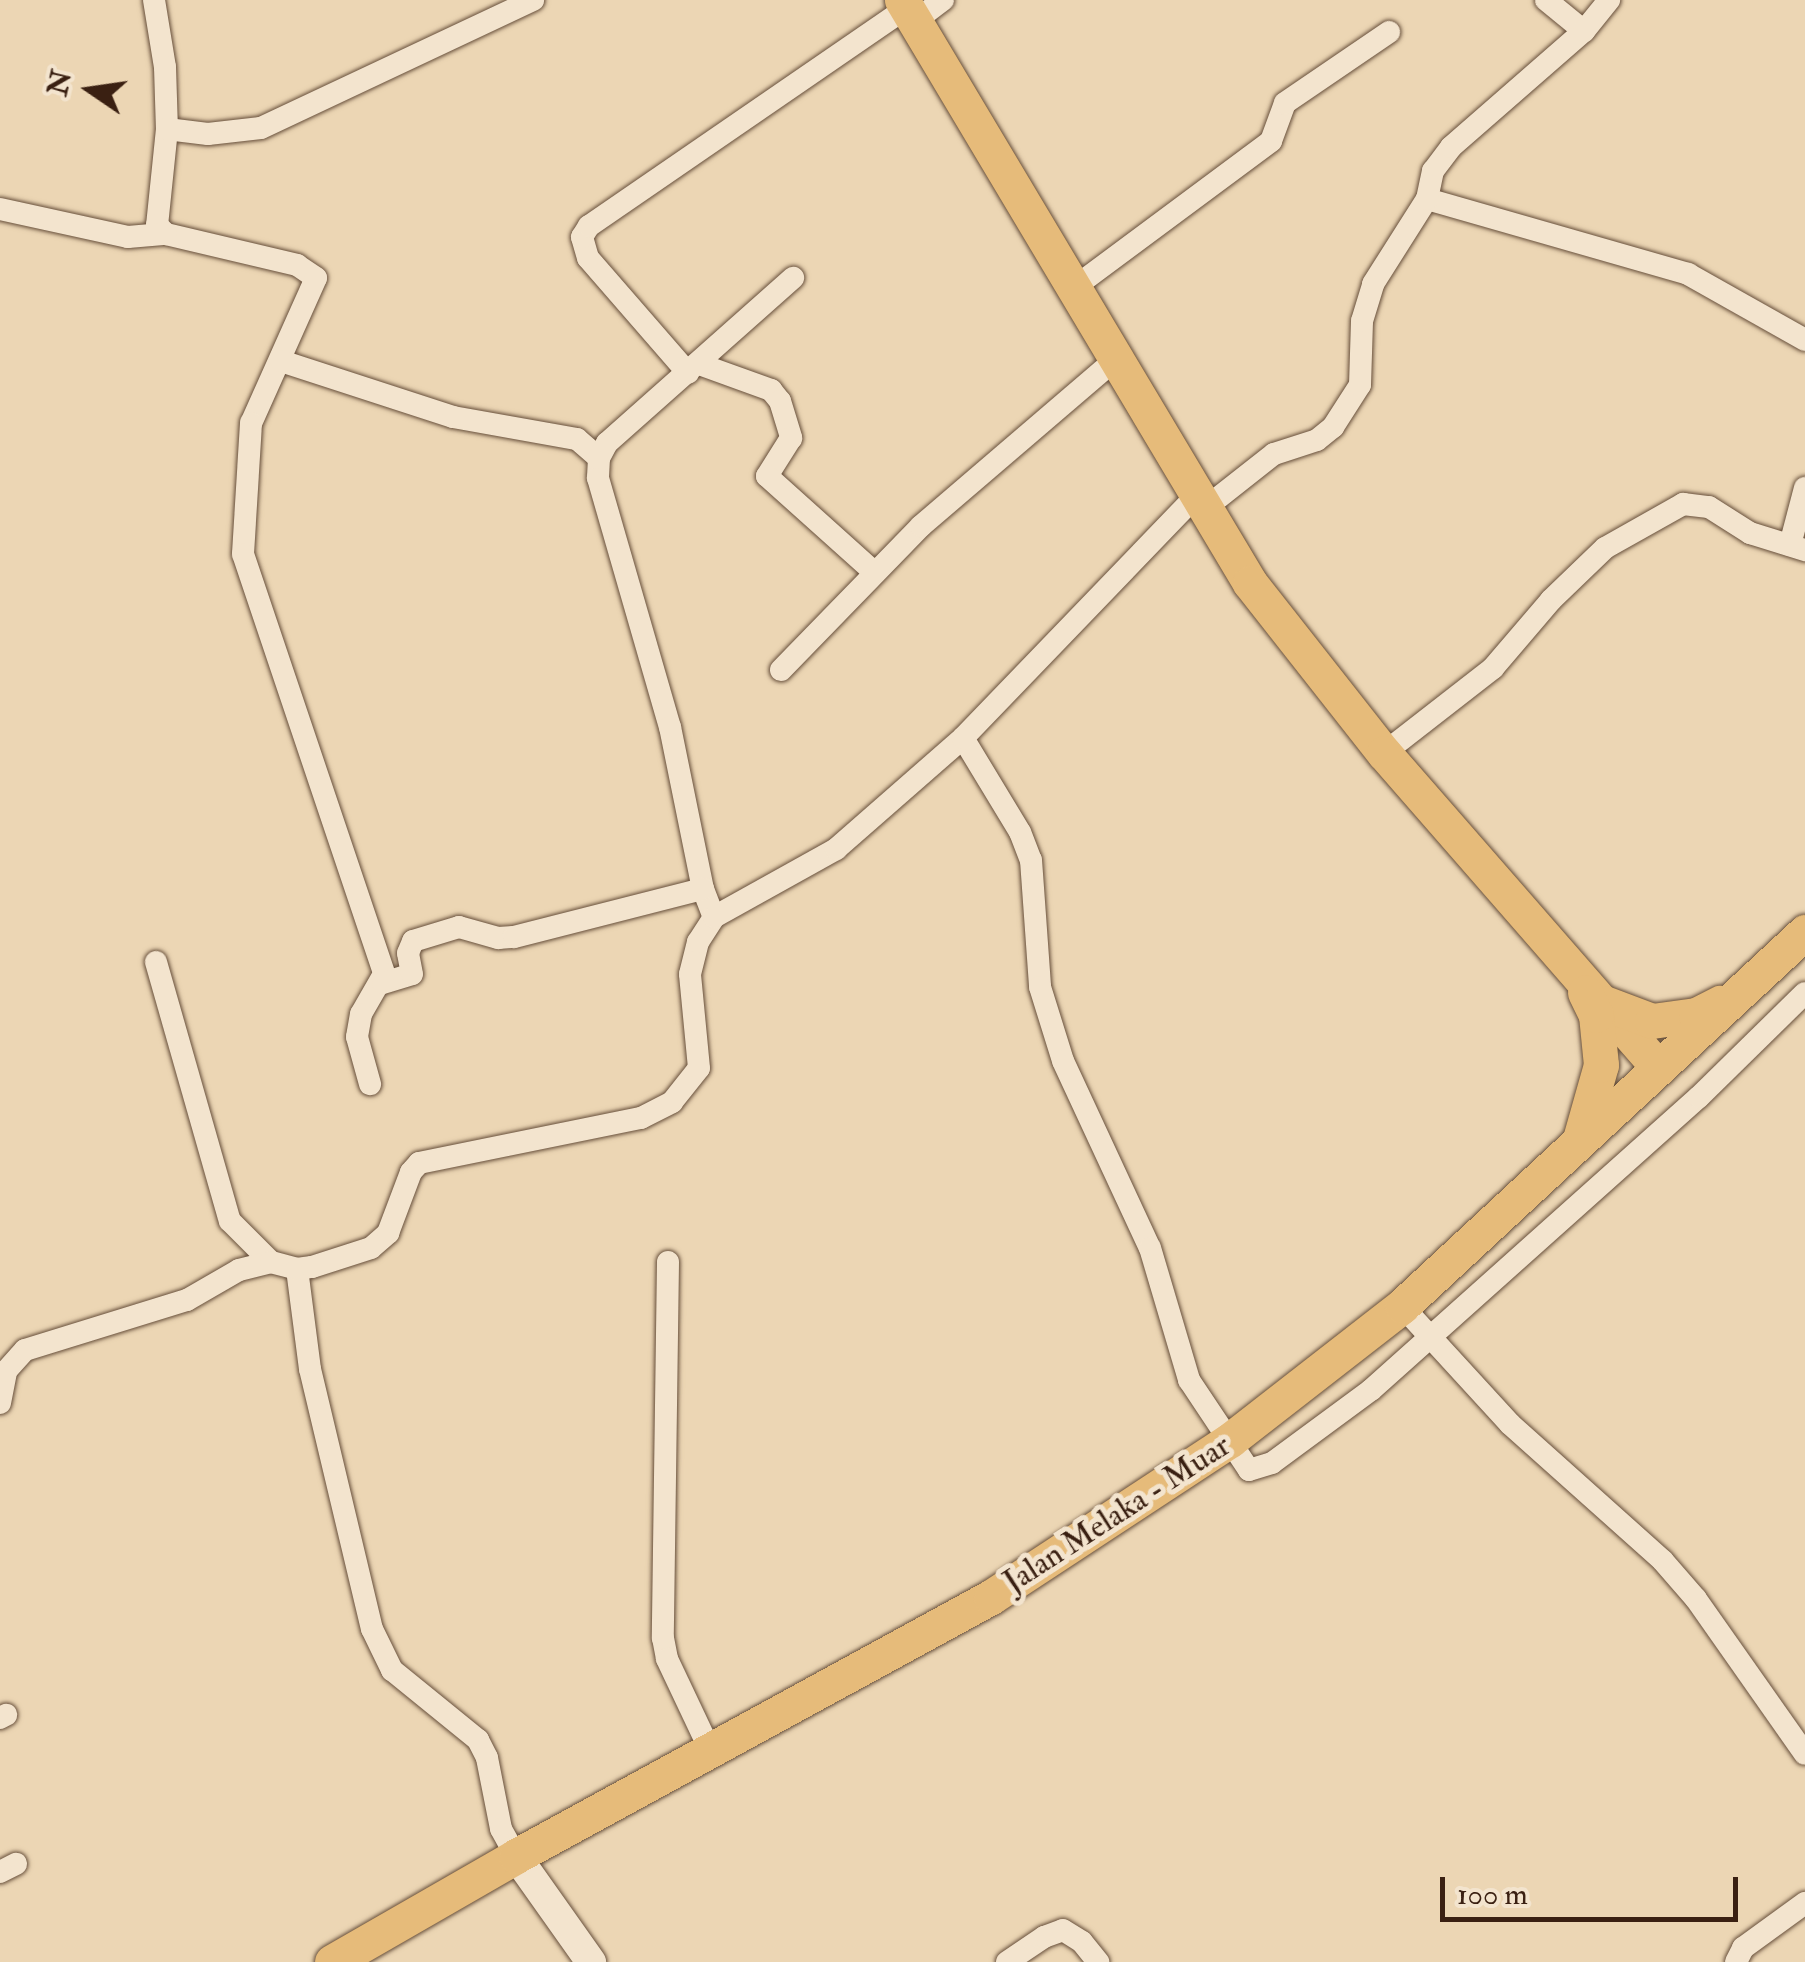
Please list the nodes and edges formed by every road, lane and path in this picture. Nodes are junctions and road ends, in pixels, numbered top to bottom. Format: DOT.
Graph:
graph roads {
  1 [pos="154,0"];
  2 [pos="532,0"];
  3 [pos="1546,0"];
  4 [pos="1608,0"];
  5 [pos="916,7"];
  6 [pos="1389,32"];
  7 [pos="1584,32"];
  8 [pos="168,129"];
  9 [pos="1428,199"];
  10 [pos="0,209"];
  11 [pos="166,234"];
  12 [pos="793,278"];
  13 [pos="1076,286"];
  14 [pos="1805,340"];
  15 [pos="1116,358"];
  16 [pos="281,361"];
  17 [pos="693,368"];
  18 [pos="598,458"];
  19 [pos="1805,488"];
  20 [pos="1200,502"];
  21 [pos="1798,548"];
  22 [pos="875,573"];
  23 [pos="781,670"];
  24 [pos="963,738"];
  25 [pos="1384,753"];
  26 [pos="703,890"];
  27 [pos="714,917"];
  28 [pos="1805,932"];
  29 [pos="156,962"];
  30 [pos="383,983"];
  31 [pos="1744,987"];
  32 [pos="1588,988"];
  33 [pos="1805,993"];
  34 [pos="1659,1068"];
  35 [pos="370,1084"];
  36 [pos="1578,1145"];
  37 [pos="271,1262"];
  38 [pos="668,1262"];
  39 [pos="297,1269"];
  40 [pos="1402,1306"];
  41 [pos="1430,1338"];
  42 [pos="0,1403"];
  43 [pos="1230,1440"];
  44 [pos="710,1750"];
  45 [pos="1805,1754"];
  46 [pos="516,1856"];
  47 [pos="1805,1903"];
  48 [pos="369,1953"];
  49 [pos="332,1962"];
  50 [pos="591,1962"];
  51 [pos="1007,1962"];
  52 [pos="1098,1962"];
  53 [pos="1736,1962"];
  1 -- 8 [label="street"];
  2 -- 8 [label="street"];
  3 -- 7 [label="street"];
  4 -- 7 [label="street"];
  5 -- 13 [label="main road"];
  5 -- 17 [label="street"];
  6 -- 13 [label="street"];
  7 -- 9 [label="street"];
  8 -- 11 [label="street"];
  9 -- 14 [label="street"];
  9 -- 20 [label="street"];
  10 -- 11 [label="street"];
  11 -- 16 [label="street"];
  12 -- 17 [label="street"];
  13 -- 15 [label="main road"];
  15 -- 20 [label="main road"];
  15 -- 22 [label="street"];
  16 -- 18 [label="street"];
  16 -- 30 [label="street"];
  17 -- 18 [label="street"];
  17 -- 22 [label="street"];
  18 -- 26 [label="street"];
  19 -- 21 [label="street"];
  20 -- 24 [label="street"];
  20 -- 25 [label="main road"];
  21 -- 25 [label="street"];
  22 -- 23 [label="street"];
  24 -- 27 [label="street"];
  24 -- 43 [label="street"];
  25 -- 32 [label="main road"];
  26 -- 27 [label="street"];
  26 -- 30 [label="street"];
  27 -- 39 [label="street"];
  28 -- 31 [label="main road, Jalan Melaka - Muar"];
  29 -- 37 [label="street"];
  30 -- 35 [label="street"];
  31 -- 32 [label="main road"];
  31 -- 34 [label="main road, Jalan Melaka - Muar"];
  32 -- 34 [label="main road"];
  32 -- 36 [label="main road"];
  33 -- 41 [label="street"];
  34 -- 36 [label="main road, Jalan Melaka - Muar"];
  36 -- 40 [label="main road, Jalan Melaka - Muar"];
  37 -- 39 [label="street"];
  37 -- 42 [label="street"];
  38 -- 44 [label="street"];
  39 -- 46 [label="street"];
  40 -- 41 [label="street"];
  40 -- 43 [label="main road, Jalan Melaka - Muar"];
  41 -- 43 [label="street"];
  41 -- 45 [label="street"];
  43 -- 44 [label="main road, Jalan Melaka - Muar"];
  44 -- 46 [label="main road, Jalan Melaka - Muar"];
  46 -- 48 [label="main road, Jalan Melaka - Muar"];
  46 -- 50 [label="street"];
  47 -- 53 [label="street"];
  48 -- 49 [label="main road, Jalan Melaka - Muar"];
  51 -- 52 [label="street"];
}
